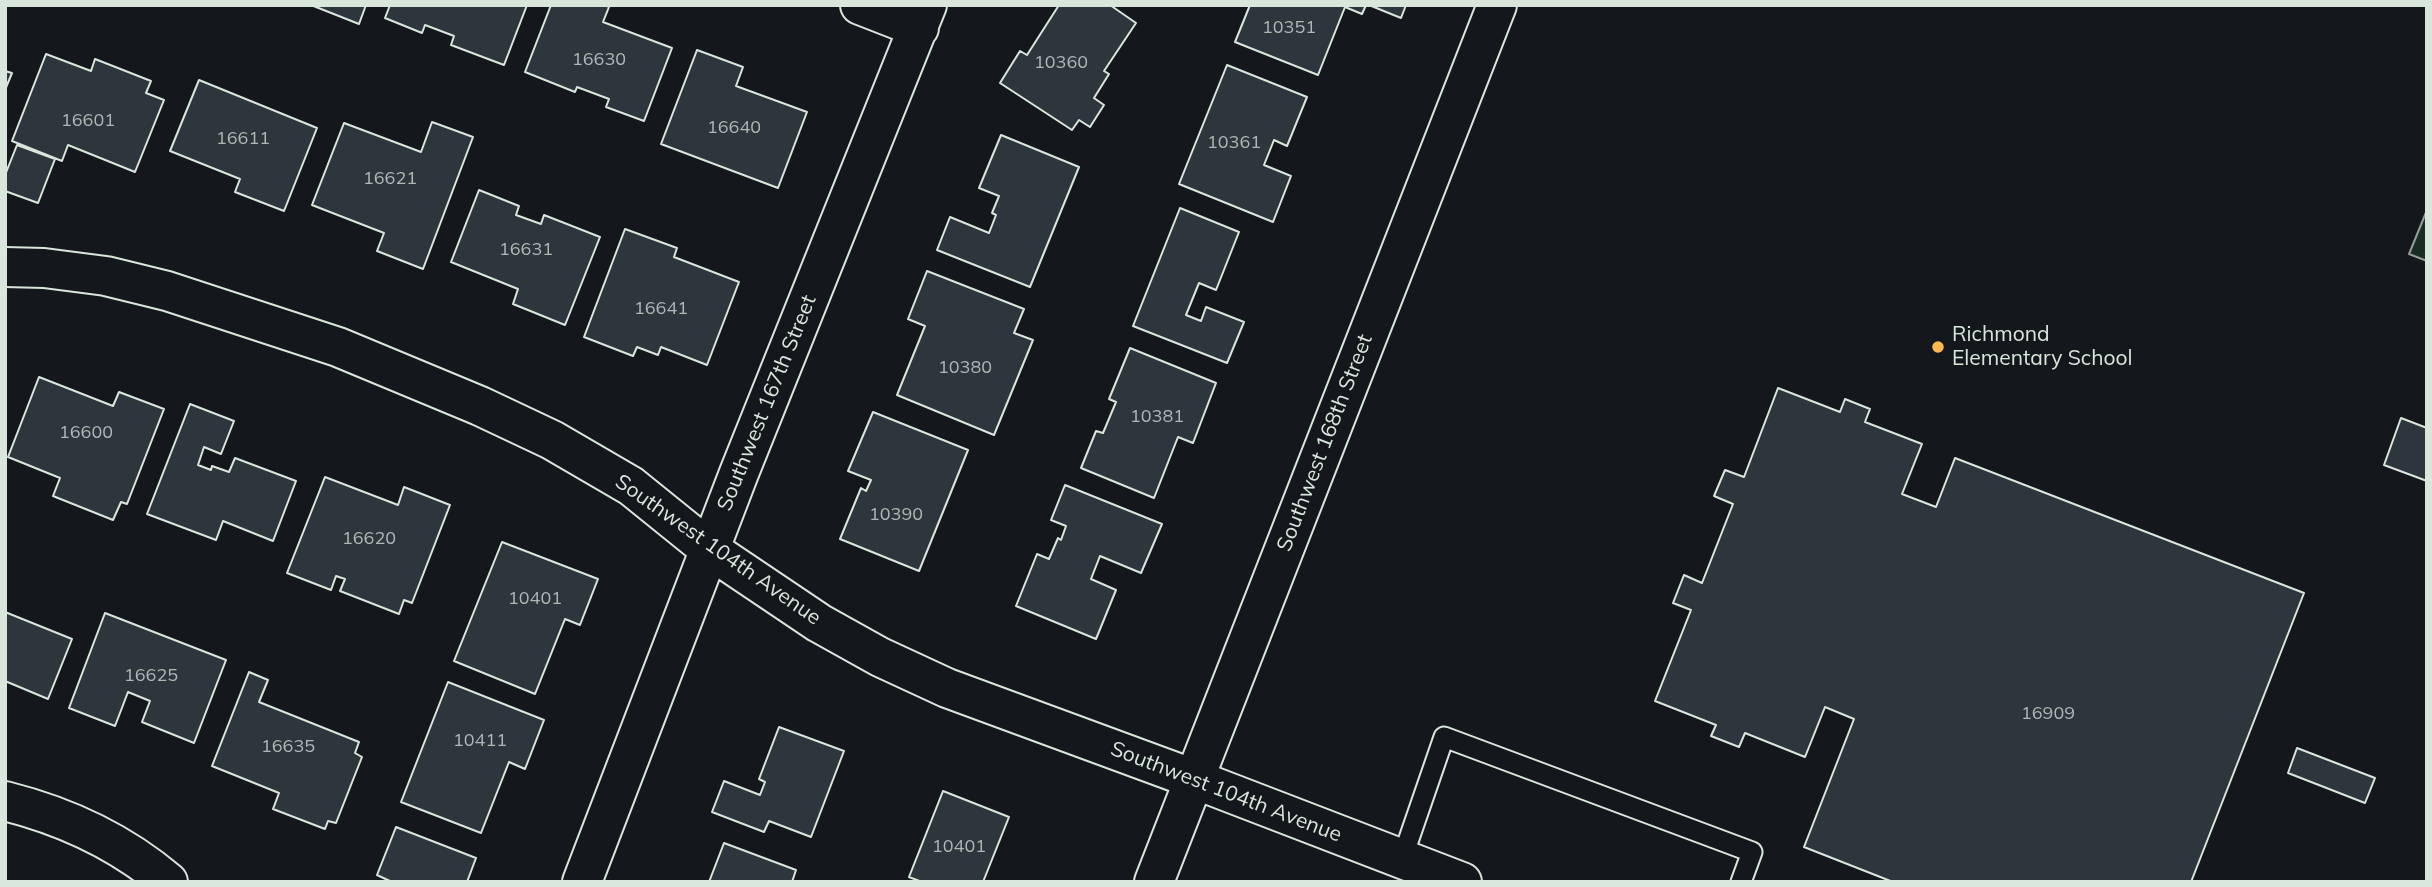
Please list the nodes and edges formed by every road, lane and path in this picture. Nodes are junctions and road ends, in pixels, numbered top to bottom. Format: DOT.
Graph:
graph roads {
  1 [pos="860,5"];
  2 [pos="1497,5"];
  3 [pos="923,17"];
  4 [pos="5,267"];
  5 [pos="709,548"];
  6 [pos="1194,779"];
  7 [pos="5,802"];
  8 [pos="1402,859"];
  9 [pos="168,882"];
  10 [pos="582,882"];
  11 [pos="1154,882"];
  12 [pos="1462,882"];
  13 [pos="1741,882"];
  1 -- 3 [label="street"];
  2 -- 6 [label="street, Southwest 168th Street"];
  3 -- 5 [label="street, Southwest 167th Street"];
  4 -- 5 [label="street, Southwest 104th Avenue"];
  5 -- 6 [label="street, Southwest 104th Avenue"];
  5 -- 10 [label="street, Southwest 167th Street"];
  6 -- 8 [label="street, Southwest 104th Avenue"];
  6 -- 11 [label="street, Southwest 168th Street"];
  7 -- 9 [label="street"];
  8 -- 12 [label="street, Southwest 104th Avenue"];
  8 -- 13 [label="lane"];
}
